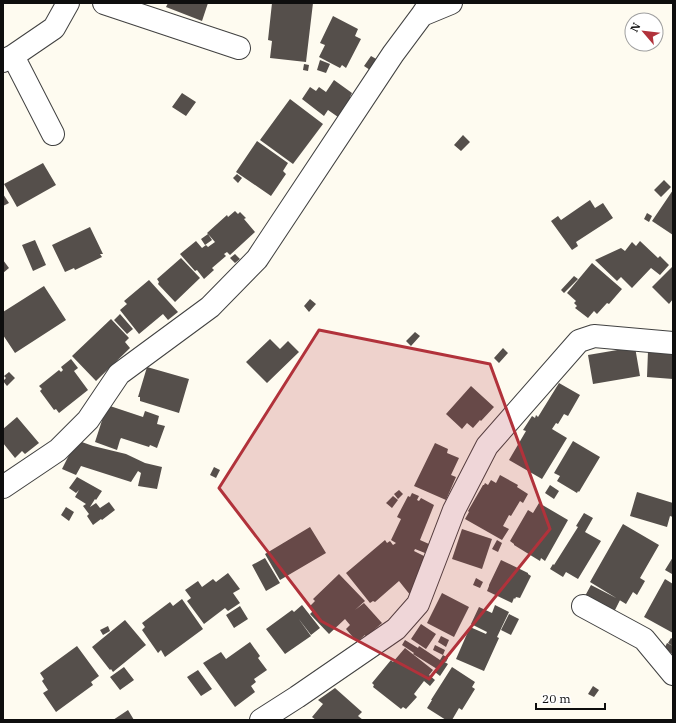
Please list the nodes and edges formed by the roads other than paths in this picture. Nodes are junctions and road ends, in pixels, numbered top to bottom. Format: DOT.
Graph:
graph roads {
  1 [pos="68,3"];
  2 [pos="104,3"];
  3 [pos="451,3"];
  4 [pos="426,9"];
  5 [pos="239,48"];
  6 [pos="8,58"];
  7 [pos="53,134"];
  8 [pos="673,343"];
  9 [pos="3,487"];
  10 [pos="583,606"];
  11 [pos="673,674"];
  12 [pos="260,720"];
  1 -- 6 [label="street"];
  2 -- 5 [label="street"];
  3 -- 4 [label="street"];
  4 -- 9 [label="street"];
  6 -- 7 [label="street"];
  8 -- 12 [label="street"];
  10 -- 11 [label="street"];
}
